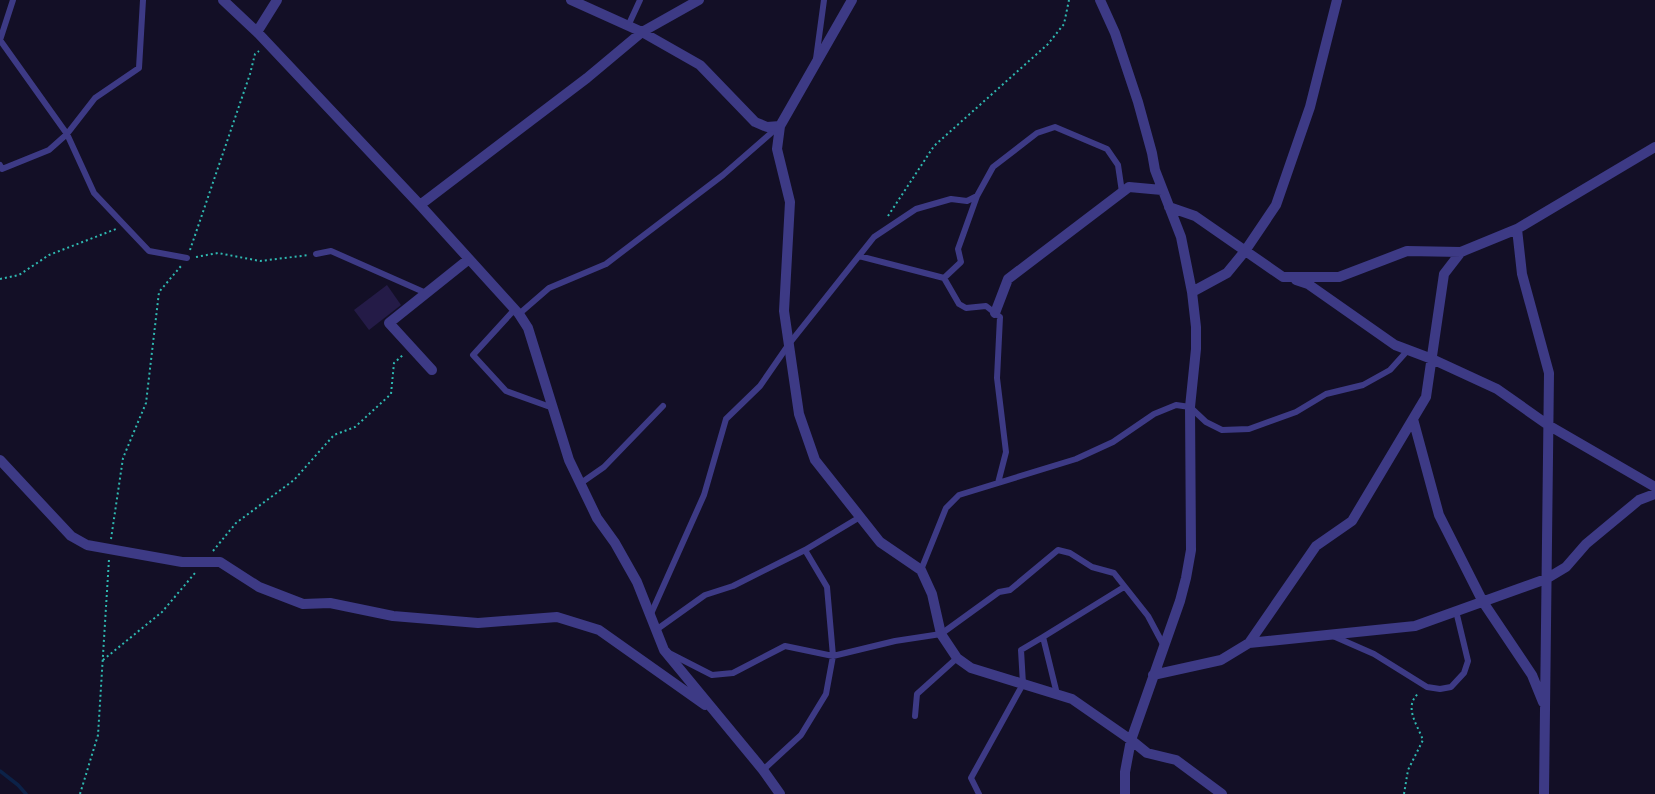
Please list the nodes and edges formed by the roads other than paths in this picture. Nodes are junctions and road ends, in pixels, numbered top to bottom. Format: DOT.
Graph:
graph roads {
  1 [pos="13,0"];
  2 [pos="143,0"];
  3 [pos="223,0"];
  4 [pos="571,0"];
  5 [pos="640,0"];
  6 [pos="699,0"];
  7 [pos="824,0"];
  8 [pos="852,0"];
  9 [pos="1100,0"];
  10 [pos="1337,0"];
  11 [pos="277,1"];
  12 [pos="628,26"];
  13 [pos="257,32"];
  14 [pos="642,32"];
  15 [pos="0,40"];
  16 [pos="815,65"];
  17 [pos="780,126"];
  18 [pos="67,134"];
  19 [pos="1655,147"];
  20 [pos="0,165"];
  21 [pos="1162,190"];
  22 [pos="1122,192"];
  23 [pos="977,196"];
  24 [pos="420,205"];
  25 [pos="1169,208"];
  26 [pos="1517,229"];
  27 [pos="1245,251"];
  28 [pos="1461,252"];
  29 [pos="316,254"];
  30 [pos="859,256"];
  31 [pos="187,258"];
  32 [pos="470,259"];
  33 [pos="1283,277"];
  34 [pos="944,278"];
  35 [pos="1192,292"];
  36 [pos="426,293"];
  37 [pos="517,312"];
  38 [pos="995,313"];
  39 [pos="789,344"];
  40 [pos="1408,350"];
  41 [pos="1432,359"];
  42 [pos="432,370"];
  43 [pos="663,406"];
  44 [pos="1190,407"];
  45 [pos="553,408"];
  46 [pos="1413,419"];
  47 [pos="1548,425"];
  48 [pos="0,460"];
  49 [pos="581,482"];
  50 [pos="998,483"];
  51 [pos="1655,487"];
  52 [pos="1655,494"];
  53 [pos="860,517"];
  54 [pos="805,550"];
  55 [pos="921,570"];
  56 [pos="1546,579"];
  57 [pos="1124,587"];
  58 [pos="1483,602"];
  59 [pos="1456,611"];
  60 [pos="650,616"];
  61 [pos="656,630"];
  62 [pos="941,634"];
  63 [pos="1330,635"];
  64 [pos="1043,637"];
  65 [pos="1249,643"];
  66 [pos="1164,646"];
  67 [pos="664,650"];
  68 [pos="833,656"];
  69 [pos="956,658"];
  70 [pos="1153,676"];
  71 [pos="1023,684"];
  72 [pos="1057,694"];
  73 [pos="1545,707"];
  74 [pos="716,713"];
  75 [pos="915,716"];
  76 [pos="1131,740"];
  77 [pos="763,770"];
  78 [pos="780,794"];
  79 [pos="979,794"];
  80 [pos="1125,794"];
  81 [pos="1222,794"];
  82 [pos="1544,794"];
  1 -- 15 [label="lane"];
  2 -- 18 [label="lane"];
  3 -- 13 [label="street"];
  4 -- 12 [label="street"];
  5 -- 12 [label="lane"];
  6 -- 14 [label="street"];
  7 -- 16 [label="lane"];
  8 -- 16 [label="street"];
  9 -- 21 [label="street"];
  10 -- 27 [label="street"];
  11 -- 13 [label="street"];
  12 -- 14 [label="street"];
  13 -- 24 [label="street"];
  14 -- 17 [label="street"];
  14 -- 24 [label="street"];
  15 -- 18 [label="lane"];
  16 -- 17 [label="street"];
  17 -- 37 [label="lane"];
  17 -- 39 [label="street"];
  18 -- 20 [label="lane"];
  18 -- 31 [label="lane"];
  19 -- 26 [label="street"];
  21 -- 22 [label="street"];
  21 -- 25 [label="street"];
  22 -- 23 [label="lane"];
  22 -- 38 [label="street"];
  23 -- 30 [label="lane"];
  23 -- 34 [label="lane"];
  24 -- 32 [label="street"];
  25 -- 27 [label="street"];
  25 -- 35 [label="street"];
  26 -- 28 [label="street"];
  26 -- 47 [label="street"];
  27 -- 33 [label="street"];
  27 -- 35 [label="street"];
  28 -- 33 [label="street"];
  28 -- 41 [label="street"];
  29 -- 36 [label="lane"];
  30 -- 34 [label="lane"];
  30 -- 39 [label="lane"];
  32 -- 36 [label="street"];
  32 -- 37 [label="street"];
  33 -- 40 [label="street"];
  34 -- 38 [label="lane"];
  35 -- 44 [label="street"];
  36 -- 42 [label="street"];
  37 -- 45 [label="street"];
  37 -- 45 [label="lane"];
  38 -- 50 [label="lane"];
  39 -- 53 [label="street"];
  39 -- 60 [label="lane"];
  40 -- 41 [label="street"];
  40 -- 44 [label="lane"];
  41 -- 46 [label="street"];
  41 -- 47 [label="street"];
  43 -- 49 [label="lane"];
  44 -- 50 [label="lane"];
  44 -- 66 [label="street"];
  45 -- 49 [label="street"];
  46 -- 58 [label="street"];
  46 -- 65 [label="street"];
  47 -- 51 [label="street"];
  47 -- 56 [label="street"];
  48 -- 74 [label="street"];
  49 -- 60 [label="street"];
  50 -- 55 [label="lane"];
  52 -- 56 [label="street"];
  53 -- 54 [label="lane"];
  53 -- 55 [label="street"];
  54 -- 61 [label="lane"];
  54 -- 68 [label="lane"];
  55 -- 62 [label="street"];
  56 -- 58 [label="street"];
  56 -- 73 [label="street"];
  57 -- 62 [label="lane"];
  57 -- 64 [label="lane"];
  57 -- 66 [label="lane"];
  58 -- 59 [label="street"];
  58 -- 73 [label="street"];
  59 -- 63 [label="street"];
  59 -- 63 [label="lane"];
  60 -- 61 [label="street"];
  61 -- 67 [label="street"];
  62 -- 68 [label="lane"];
  62 -- 69 [label="street"];
  63 -- 65 [label="street"];
  64 -- 71 [label="lane"];
  64 -- 72 [label="lane"];
  65 -- 70 [label="street"];
  66 -- 70 [label="street"];
  67 -- 68 [label="lane"];
  67 -- 74 [label="street"];
  68 -- 77 [label="lane"];
  69 -- 71 [label="street"];
  69 -- 75 [label="lane"];
  70 -- 76 [label="street"];
  71 -- 72 [label="street"];
  71 -- 79 [label="lane"];
  72 -- 76 [label="street"];
  73 -- 82 [label="street"];
  74 -- 77 [label="street"];
  76 -- 80 [label="street"];
  76 -- 81 [label="street"];
  77 -- 78 [label="street"];
}
